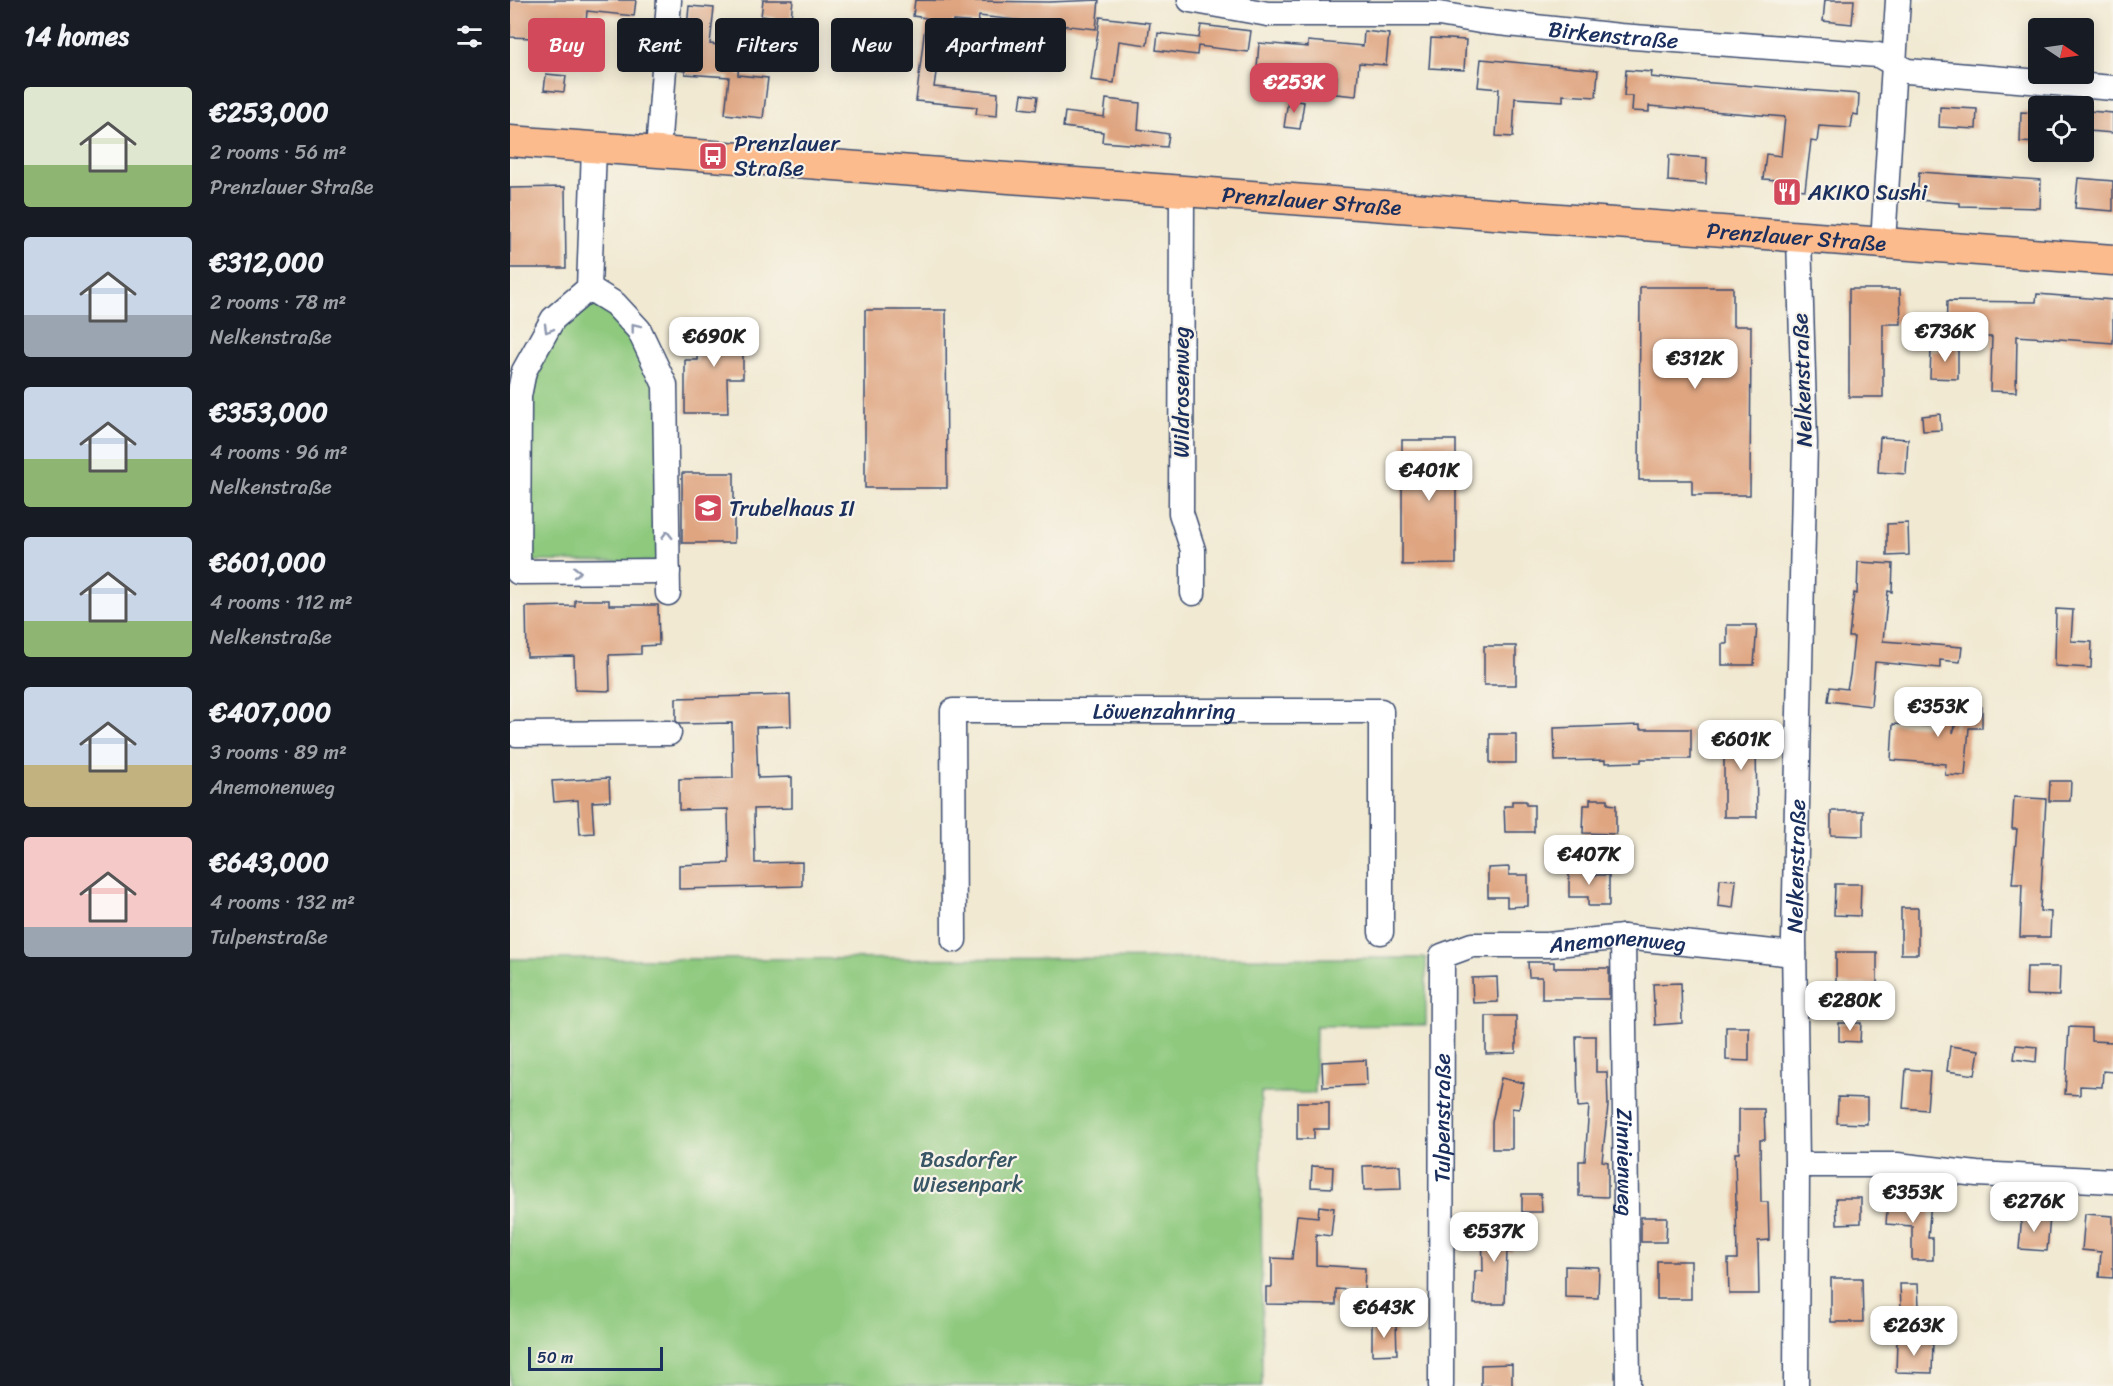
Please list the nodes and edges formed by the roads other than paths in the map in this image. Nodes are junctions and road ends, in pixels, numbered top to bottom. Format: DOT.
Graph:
graph roads {
  1 [pos="669,0"];
  2 [pos="1190,0"];
  3 [pos="1898,0"];
  4 [pos="1270,7"];
  5 [pos="1893,63"];
  6 [pos="2113,88"];
  7 [pos="510,141"];
  8 [pos="594,148"];
  9 [pos="658,152"];
  10 [pos="1182,190"];
  11 [pos="1799,237"];
  12 [pos="1883,243"];
  13 [pos="2113,260"];
  14 [pos="589,288"];
  15 [pos="1193,592"];
  16 [pos="669,733"];
  17 [pos="516,734"];
  18 [pos="1381,932"];
  19 [pos="1623,937"];
  20 [pos="954,940"];
  21 [pos="1794,954"];
  22 [pos="1442,956"];
  23 [pos="1797,1165"];
  24 [pos="2113,1181"];
  25 [pos="1441,1386"];
  26 [pos="1628,1386"];
  27 [pos="1796,1386"];
  1 -- 9 [label="street"];
  2 -- 4 [label="street, Birkenstraße"];
  3 -- 5 [label="street"];
  4 -- 5 [label="street, Birkenstraße"];
  5 -- 6 [label="street, Birkenstraße"];
  5 -- 12 [label="street"];
  7 -- 8 [label="main road, Prenzlauer Straße"];
  8 -- 9 [label="main road, Prenzlauer Straße"];
  8 -- 14 [label="street"];
  9 -- 10 [label="main road, Prenzlauer Straße"];
  10 -- 11 [label="main road, Prenzlauer Straße"];
  10 -- 15 [label="street, Wildrosenweg"];
  11 -- 12 [label="main road, Prenzlauer Straße"];
  11 -- 21 [label="street, Nelkenstraße"];
  12 -- 13 [label="main road, Prenzlauer Straße"];
  14 -- 14 [label="street, one-way"];
  16 -- 17 [label="street"];
  18 -- 20 [label="street, Löwenzahnring"];
  19 -- 21 [label="street, Anemonenweg"];
  19 -- 22 [label="street, Anemonenweg"];
  19 -- 26 [label="street, Zinnienweg"];
  21 -- 23 [label="street, Nelkenstraße"];
  22 -- 25 [label="street, Tulpenstraße"];
  23 -- 24 [label="street"];
  23 -- 27 [label="street, Nelkenstraße"];
}
